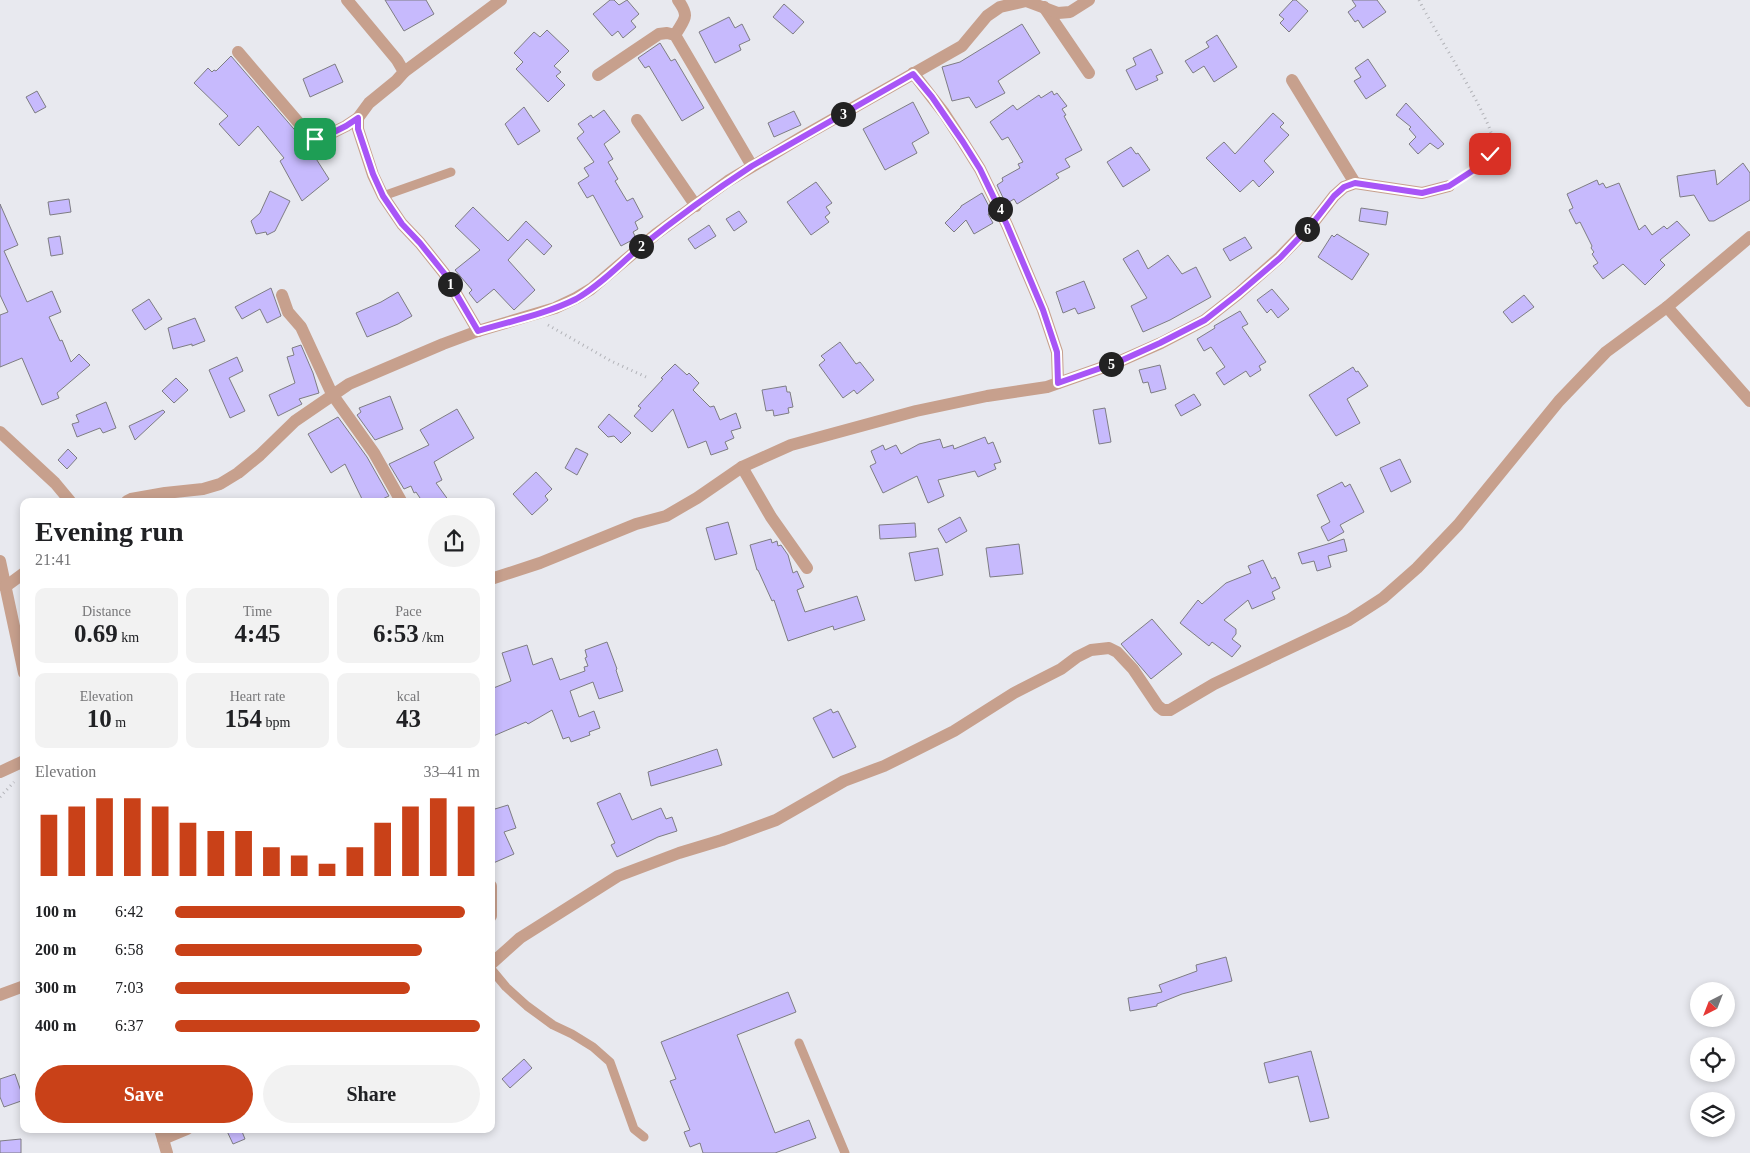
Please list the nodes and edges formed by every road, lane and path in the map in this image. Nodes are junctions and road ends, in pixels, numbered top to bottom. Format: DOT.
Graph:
graph roads {
  1 [pos="347,0"];
  2 [pos="501,0"];
  3 [pos="678,0"];
  4 [pos="1089,0"];
  5 [pos="1420,0"];
  6 [pos="1043,6"];
  7 [pos="675,35"];
  8 [pos="238,52"];
  9 [pos="404,72"];
  10 [pos="1089,73"];
  11 [pos="913,74"];
  12 [pos="598,75"];
  13 [pos="1292,80"];
  14 [pos="358,118"];
  15 [pos="637,120"];
  16 [pos="752,166"];
  17 [pos="451,172"];
  18 [pos="1355,183"];
  19 [pos="1449,186"];
  20 [pos="383,196"];
  21 [pos="696,206"];
  22 [pos="1750,237"];
  23 [pos="282,295"];
  24 [pos="1667,307"];
  25 [pos="530,316"];
  26 [pos="478,331"];
  27 [pos="646,377"];
  28 [pos="1058,383"];
  29 [pos="332,394"];
  30 [pos="1750,401"];
  31 [pos="0,432"];
  32 [pos="742,467"];
  33 [pos="68,498"];
  34 [pos="137,498"];
  35 [pos="399,498"];
  36 [pos="0,561"];
  37 [pos="807,568"];
  38 [pos="20,576"];
  39 [pos="495,579"];
  40 [pos="5,587"];
  41 [pos="20,655"];
  42 [pos="20,763"];
  43 [pos="0,772"];
  44 [pos="495,960"];
  45 [pos="495,974"];
  46 [pos="20,988"];
  47 [pos="0,995"];
  48 [pos="799,1043"];
  49 [pos="162,1134"];
  50 [pos="644,1137"];
  51 [pos="167,1153"];
  52 [pos="845,1153"];
  1 -- 9 [label="street"];
  2 -- 9 [label="street"];
  3 -- 7 [label="street"];
  4 -- 6 [label="street"];
  5 -- 19 [label="path"];
  6 -- 10 [label="street"];
  6 -- 11 [label="street"];
  7 -- 12 [label="street"];
  7 -- 16 [label="street"];
  8 -- 14 [label="street"];
  9 -- 14 [label="street"];
  11 -- 16 [label="street"];
  11 -- 28 [label="street"];
  13 -- 18 [label="street"];
  14 -- 20 [label="street"];
  15 -- 21 [label="street"];
  16 -- 21 [label="street"];
  17 -- 20 [label="lane"];
  18 -- 19 [label="street"];
  18 -- 28 [label="street"];
  20 -- 26 [label="street"];
  21 -- 25 [label="street"];
  22 -- 24 [label="street"];
  23 -- 29 [label="street"];
  24 -- 30 [label="street"];
  24 -- 44 [label="street"];
  25 -- 26 [label="street"];
  25 -- 27 [label="path"];
  26 -- 29 [label="street"];
  28 -- 32 [label="street"];
  29 -- 34 [label="street"];
  29 -- 35 [label="street"];
  31 -- 33 [label="street"];
  32 -- 37 [label="street"];
  32 -- 39 [label="street"];
  36 -- 40 [label="street"];
  38 -- 40 [label="street"];
  40 -- 41 [label="street"];
  42 -- 43 [label="street"];
  45 -- 50 [label="lane"];
  46 -- 47 [label="street"];
  48 -- 52 [label="lane"];
  49 -- 51 [label="street"];
}
